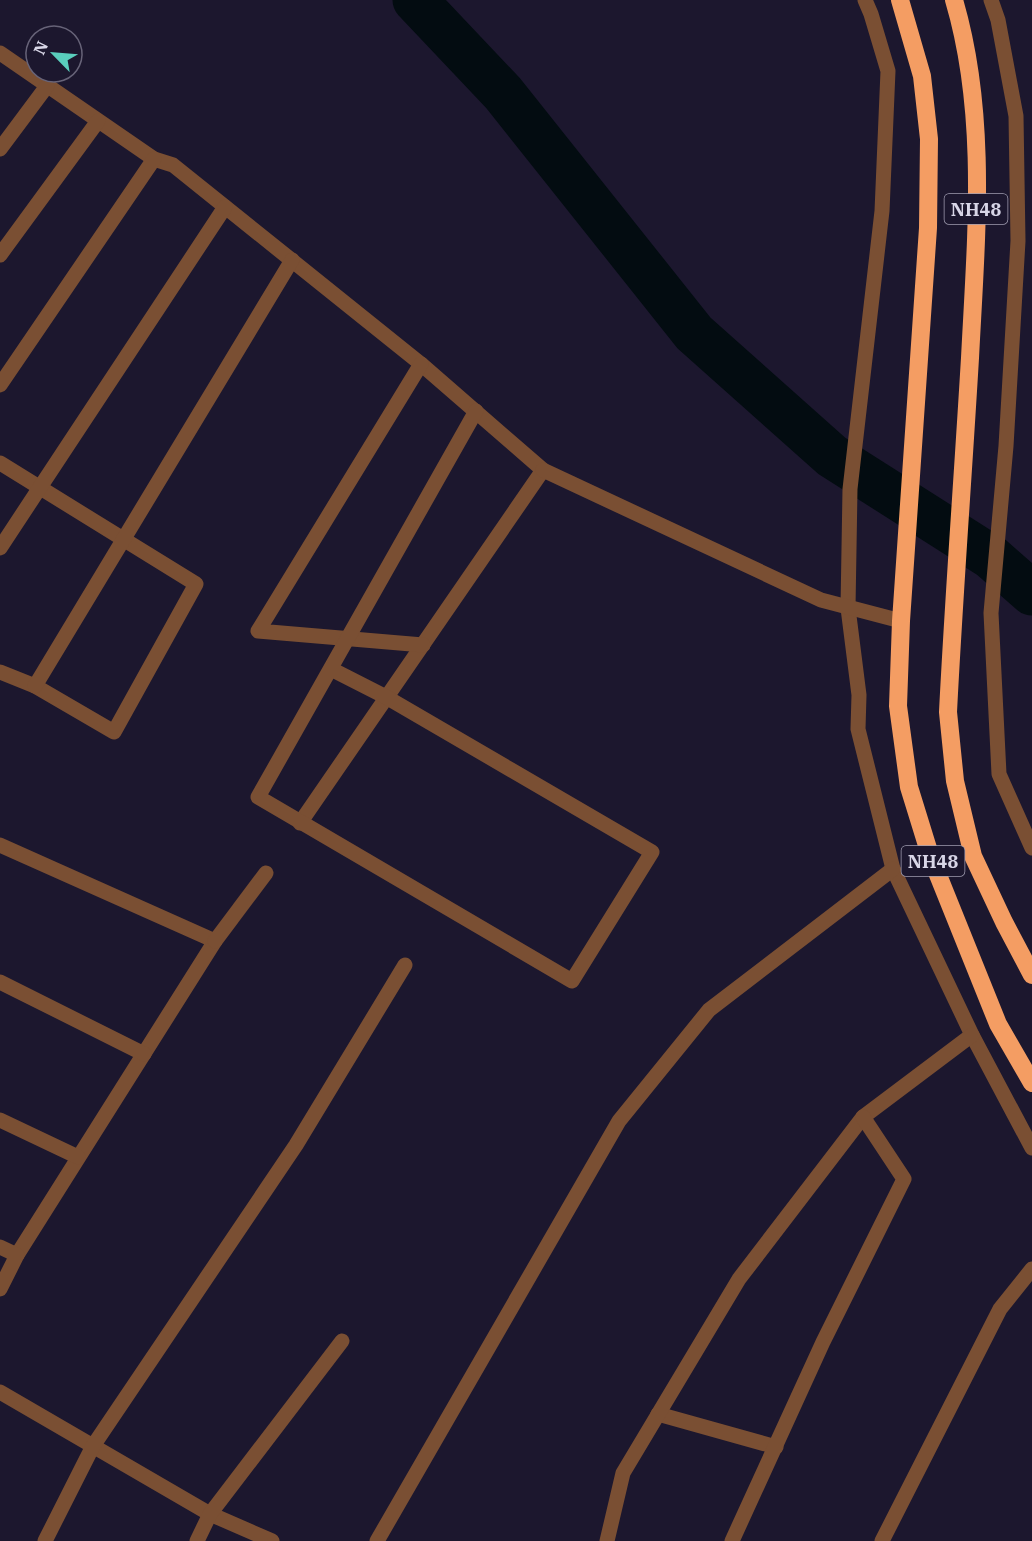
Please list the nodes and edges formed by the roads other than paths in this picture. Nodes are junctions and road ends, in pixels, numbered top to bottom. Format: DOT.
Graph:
graph roads {
  1 [pos="865,0"];
  2 [pos="900,0"];
  3 [pos="954,0"];
  4 [pos="991,0"];
  5 [pos="0,53"];
  6 [pos="47,86"];
  7 [pos="98,121"];
  8 [pos="0,149"];
  9 [pos="154,159"];
  10 [pos="225,207"];
  11 [pos="0,255"];
  12 [pos="292,260"];
  13 [pos="421,364"];
  14 [pos="0,385"];
  15 [pos="476,411"];
  16 [pos="0,463"];
  17 [pos="543,470"];
  18 [pos="40,487"];
  19 [pos="123,540"];
  20 [pos="0,548"];
  21 [pos="848,608"];
  22 [pos="901,621"];
  23 [pos="348,639"];
  24 [pos="423,645"];
  25 [pos="331,669"];
  26 [pos="0,672"];
  27 [pos="35,686"];
  28 [pos="386,698"];
  29 [pos="300,823"];
  30 [pos="0,845"];
  31 [pos="1032,848"];
  32 [pos="893,869"];
  33 [pos="266,873"];
  34 [pos="215,942"];
  35 [pos="405,965"];
  36 [pos="1032,975"];
  37 [pos="0,982"];
  38 [pos="972,1035"];
  39 [pos="144,1054"];
  40 [pos="1032,1083"];
  41 [pos="863,1117"];
  42 [pos="0,1120"];
  43 [pos="1032,1148"];
  44 [pos="78,1158"];
  45 [pos="0,1247"];
  46 [pos="17,1255"];
  47 [pos="1032,1269"];
  48 [pos="0,1289"];
  49 [pos="342,1341"];
  50 [pos="0,1392"];
  51 [pos="658,1414"];
  52 [pos="93,1446"];
  53 [pos="776,1447"];
  54 [pos="210,1514"];
  55 [pos="45,1541"];
  56 [pos="197,1541"];
  57 [pos="272,1541"];
  58 [pos="377,1541"];
  59 [pos="607,1541"];
  60 [pos="732,1541"];
  61 [pos="882,1541"];
  1 -- 21 [label="street"];
  2 -- 22 [label="highway, NH48"];
  3 -- 36 [label="highway, NH48"];
  4 -- 31 [label="street"];
  5 -- 6 [label="street"];
  6 -- 7 [label="street"];
  6 -- 8 [label="street"];
  7 -- 9 [label="street"];
  7 -- 11 [label="street"];
  9 -- 10 [label="street"];
  9 -- 14 [label="street"];
  10 -- 12 [label="street"];
  10 -- 18 [label="street"];
  12 -- 13 [label="street"];
  12 -- 19 [label="street"];
  13 -- 15 [label="street"];
  13 -- 23 [label="street"];
  15 -- 17 [label="street"];
  15 -- 23 [label="street"];
  16 -- 18 [label="street"];
  17 -- 21 [label="street"];
  17 -- 24 [label="street"];
  18 -- 19 [label="street"];
  18 -- 20 [label="street"];
  19 -- 27 [label="street"];
  19 -- 27 [label="street"];
  21 -- 22 [label="street"];
  21 -- 32 [label="street"];
  22 -- 40 [label="highway, NH48"];
  23 -- 24 [label="street"];
  23 -- 25 [label="street"];
  24 -- 28 [label="street"];
  25 -- 28 [label="street"];
  25 -- 29 [label="street"];
  26 -- 27 [label="street"];
  28 -- 29 [label="street"];
  28 -- 29 [label="street"];
  30 -- 34 [label="street"];
  32 -- 38 [label="street"];
  32 -- 58 [label="street"];
  33 -- 34 [label="street"];
  34 -- 39 [label="street"];
  35 -- 52 [label="street"];
  37 -- 39 [label="street"];
  38 -- 41 [label="street"];
  38 -- 43 [label="street"];
  39 -- 44 [label="street"];
  41 -- 51 [label="street"];
  41 -- 53 [label="street"];
  42 -- 44 [label="street"];
  44 -- 46 [label="street"];
  45 -- 46 [label="street"];
  46 -- 48 [label="street"];
  47 -- 61 [label="street"];
  49 -- 54 [label="street"];
  50 -- 52 [label="street"];
  51 -- 53 [label="street"];
  51 -- 59 [label="street"];
  52 -- 54 [label="street"];
  52 -- 55 [label="street"];
  53 -- 60 [label="street"];
  54 -- 56 [label="street"];
  54 -- 57 [label="street"];
}
